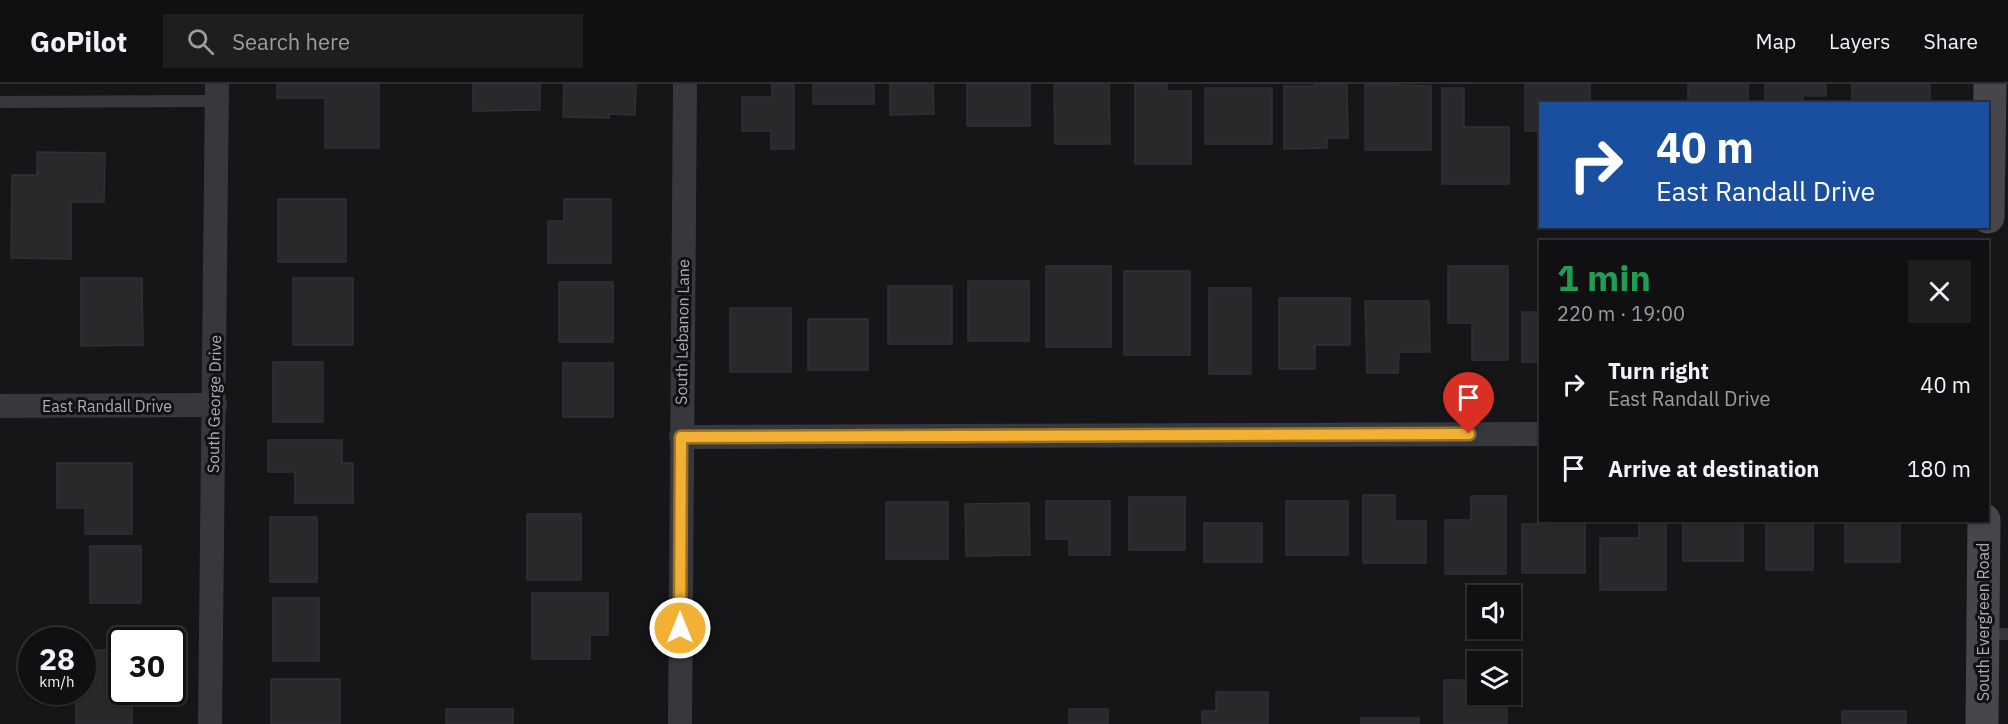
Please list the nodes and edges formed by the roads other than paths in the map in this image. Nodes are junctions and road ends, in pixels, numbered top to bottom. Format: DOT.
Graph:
graph roads {
  1 [pos="685,84"];
  2 [pos="1990,84"];
  3 [pos="217,92"];
  4 [pos="0,102"];
  5 [pos="1989,150"];
  6 [pos="215,405"];
  7 [pos="0,406"];
  8 [pos="1539,434"];
  9 [pos="681,437"];
  10 [pos="1984,522"];
  11 [pos="1996,634"];
  12 [pos="210,724"];
  13 [pos="680,724"];
  14 [pos="1982,724"];
  1 -- 9 [label="street, South Lebanon Lane"];
  2 -- 5 [label="street"];
  3 -- 4 [label="lane"];
  3 -- 6 [label="street, South George Drive"];
  6 -- 7 [label="street, East Randall Drive"];
  6 -- 12 [label="street, South George Drive"];
  8 -- 9 [label="street"];
  9 -- 13 [label="street, South Lebanon Lane"];
  10 -- 11 [label="street, South Evergreen Road"];
  11 -- 14 [label="street, South Evergreen Road"];
}
